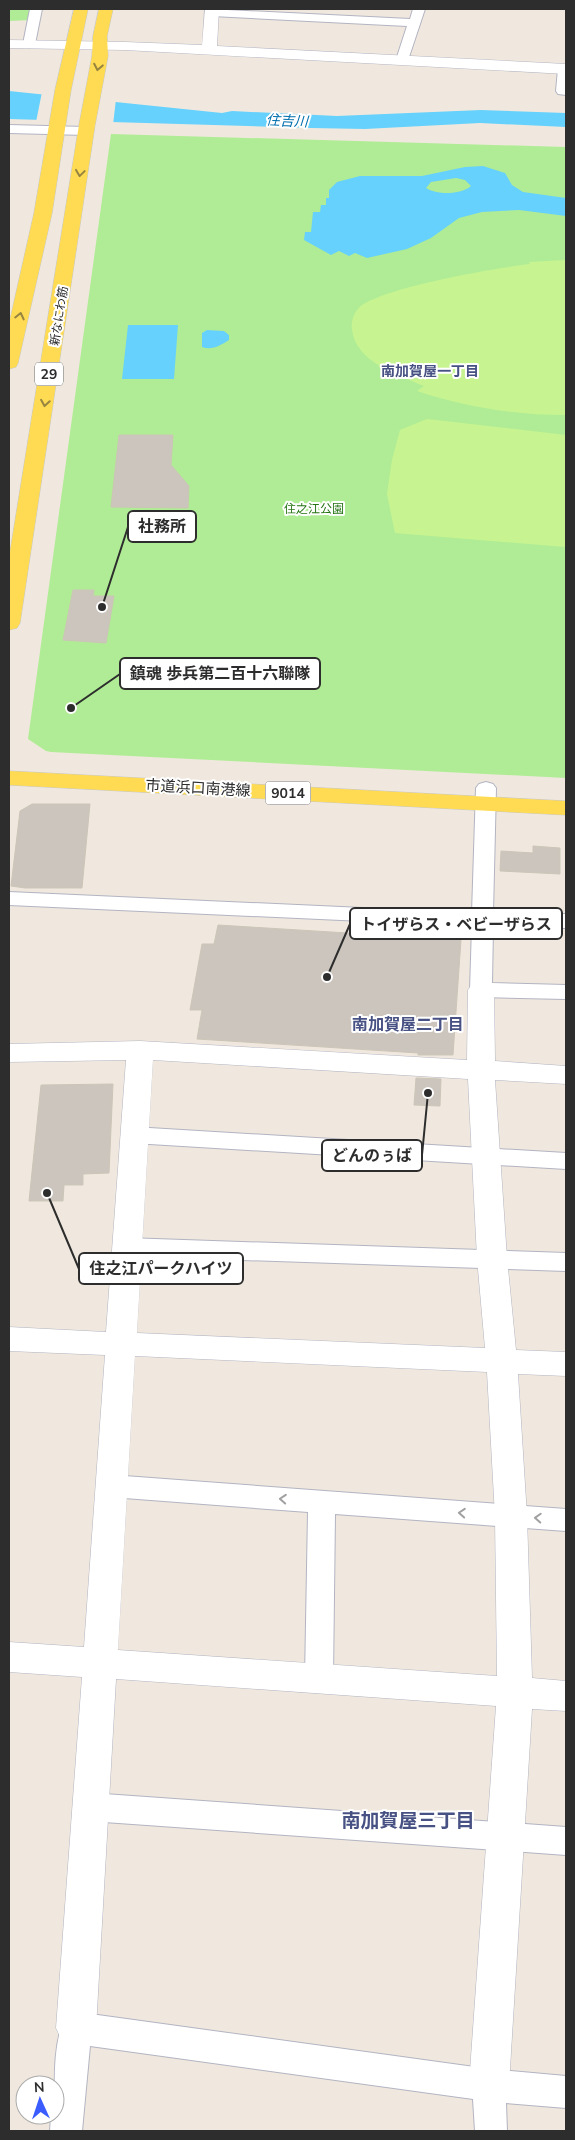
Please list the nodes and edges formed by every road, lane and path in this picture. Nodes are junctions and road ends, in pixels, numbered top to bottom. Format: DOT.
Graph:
graph roads {
  1 [pos="36,9"];
  2 [pos="81,9"];
  3 [pos="106,9"];
  4 [pos="419,9"];
  5 [pos="356,14"];
  6 [pos="211,15"];
  7 [pos="414,23"];
  8 [pos="410,35"];
  9 [pos="9,44"];
  10 [pos="28,44"];
  11 [pos="74,44"];
  12 [pos="100,45"];
  13 [pos="209,50"];
  14 [pos="402,60"];
  15 [pos="565,69"];
  16 [pos="566,91"];
  17 [pos="57,128"];
  18 [pos="86,128"];
  19 [pos="9,129"];
  20 [pos="9,363"];
  21 [pos="9,623"];
  22 [pos="9,764"];
  23 [pos="9,778"];
  24 [pos="566,793"];
  25 [pos="486,796"];
  26 [pos="566,808"];
  27 [pos="9,899"];
  28 [pos="483,920"];
  29 [pos="566,921"];
  30 [pos="481,990"];
  31 [pos="566,992"];
  32 [pos="140,1050"];
  33 [pos="9,1053"];
  34 [pos="481,1069"];
  35 [pos="566,1075"];
  36 [pos="133,1135"];
  37 [pos="486,1156"];
  38 [pos="566,1161"];
  39 [pos="126,1247"];
  40 [pos="492,1258"];
  41 [pos="566,1262"];
  42 [pos="9,1339"];
  43 [pos="120,1344"];
  44 [pos="502,1361"];
  45 [pos="566,1364"];
  46 [pos="111,1486"];
  47 [pos="322,1502"];
  48 [pos="511,1516"];
  49 [pos="566,1520"];
  50 [pos="9,1657"];
  51 [pos="98,1662"];
  52 [pos="319,1678"];
  53 [pos="515,1693"];
  54 [pos="566,1696"];
  55 [pos="90,1807"];
  56 [pos="506,1837"];
  57 [pos="566,1842"];
  58 [pos="76,2028"];
  59 [pos="489,2085"];
  60 [pos="566,2092"];
  61 [pos="66,2131"];
  62 [pos="491,2131"];
  1 -- 10 [label="street"];
  2 -- 11 [label="main road"];
  3 -- 12 [label="main road, 新なにわ筋 / 29"];
  4 -- 7 [label="street"];
  5 -- 6 [label="street"];
  5 -- 7 [label="street"];
  6 -- 8 [label="street"];
  6 -- 13 [label="street"];
  7 -- 8 [label="street"];
  8 -- 14 [label="street"];
  9 -- 10 [label="street"];
  10 -- 11 [label="street"];
  11 -- 12 [label="street"];
  11 -- 17 [label="main road"];
  12 -- 13 [label="street"];
  12 -- 18 [label="main road, 新なにわ筋 / 29, one-way"];
  13 -- 14 [label="street"];
  14 -- 15 [label="street"];
  15 -- 16 [label="street"];
  17 -- 18 [label="street"];
  17 -- 19 [label="street"];
  20 -- 17 [label="main road, one-way"];
  18 -- 21 [label="main road, 新なにわ筋 / 29, one-way"];
  22 -- 25 [label="main road, 市道浜口南港線 / 9014"];
  23 -- 25 [label="main road, 市道浜口南港線 / 9014"];
  24 -- 25 [label="main road, 市道浜口南港線 / 9014"];
  25 -- 26 [label="main road, 市道浜口南港線 / 9014"];
  25 -- 28 [label="street"];
  27 -- 28 [label="street"];
  28 -- 29 [label="street"];
  28 -- 30 [label="street"];
  30 -- 31 [label="street"];
  30 -- 34 [label="street"];
  32 -- 33 [label="street"];
  32 -- 34 [label="street"];
  32 -- 36 [label="street"];
  34 -- 35 [label="street"];
  34 -- 37 [label="street"];
  36 -- 37 [label="street"];
  36 -- 39 [label="street"];
  37 -- 38 [label="street"];
  37 -- 40 [label="street"];
  39 -- 40 [label="street"];
  39 -- 43 [label="street"];
  40 -- 41 [label="street"];
  40 -- 44 [label="street"];
  42 -- 43 [label="street"];
  43 -- 44 [label="street"];
  43 -- 46 [label="street"];
  44 -- 45 [label="street"];
  44 -- 48 [label="street"];
  47 -- 46 [label="street, one-way"];
  46 -- 51 [label="street"];
  48 -- 47 [label="street, one-way"];
  47 -- 52 [label="street"];
  49 -- 48 [label="street, one-way"];
  48 -- 53 [label="street"];
  50 -- 51 [label="street"];
  51 -- 52 [label="street"];
  51 -- 55 [label="street"];
  52 -- 53 [label="street"];
  53 -- 54 [label="street"];
  53 -- 56 [label="street"];
  55 -- 56 [label="street"];
  55 -- 58 [label="street"];
  56 -- 57 [label="street"];
  56 -- 59 [label="street"];
  58 -- 59 [label="street"];
  58 -- 61 [label="street"];
  59 -- 60 [label="street"];
  59 -- 62 [label="street"];
}
